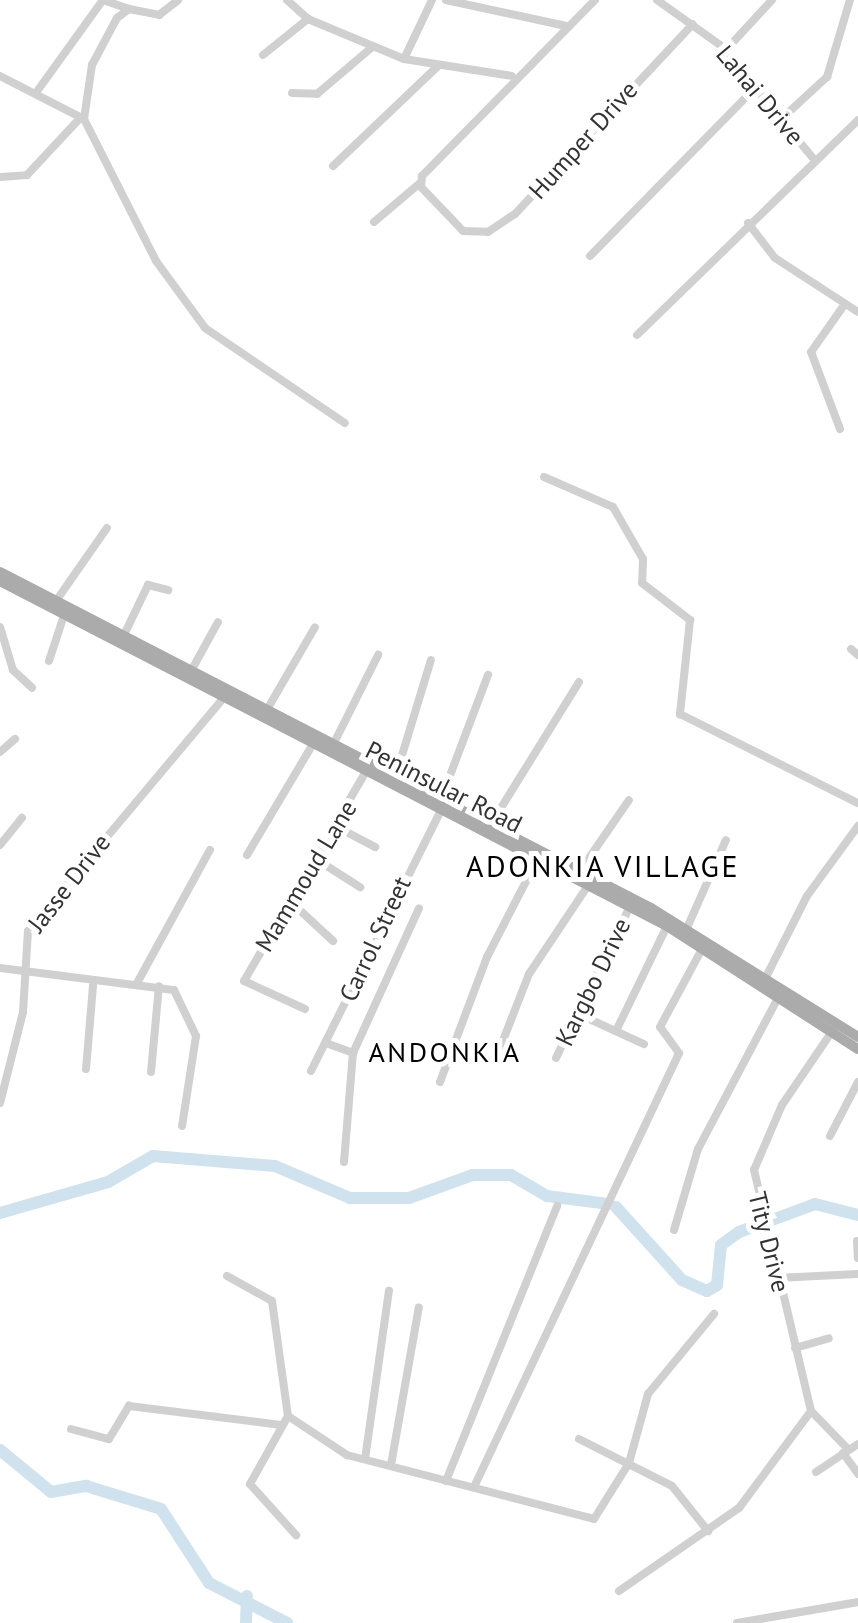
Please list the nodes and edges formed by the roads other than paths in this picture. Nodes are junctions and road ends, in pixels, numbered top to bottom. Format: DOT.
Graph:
graph roads {
  1 [pos="103,0"];
  2 [pos="178,0"];
  3 [pos="287,0"];
  4 [pos="432,0"];
  5 [pos="446,0"];
  6 [pos="596,0"];
  7 [pos="772,0"];
  8 [pos="850,0"];
  9 [pos="661,1"];
  10 [pos="129,9"];
  11 [pos="308,20"];
  12 [pos="694,24"];
  13 [pos="566,26"];
  14 [pos="370,48"];
  15 [pos="724,52"];
  16 [pos="263,55"];
  17 [pos="404,58"];
  18 [pos="438,66"];
  19 [pos="0,76"];
  20 [pos="512,76"];
  21 [pos="38,90"];
  22 [pos="753,90"];
  23 [pos="292,94"];
  24 [pos="82,118"];
  25 [pos="858,120"];
  26 [pos="778,122"];
  27 [pos="812,157"];
  28 [pos="332,166"];
  29 [pos="0,178"];
  30 [pos="420,183"];
  31 [pos="374,222"];
  32 [pos="748,223"];
  33 [pos="590,256"];
  34 [pos="842,308"];
  35 [pos="858,312"];
  36 [pos="637,335"];
  37 [pos="345,423"];
  38 [pos="840,429"];
  39 [pos="544,477"];
  40 [pos="108,528"];
  41 [pos="0,572"];
  42 [pos="0,581"];
  43 [pos="168,590"];
  44 [pos="56,602"];
  45 [pos="64,614"];
  46 [pos="218,622"];
  47 [pos="0,627"];
  48 [pos="315,628"];
  49 [pos="123,637"];
  50 [pos="378,655"];
  51 [pos="432,660"];
  52 [pos="49,661"];
  53 [pos="190,673"];
  54 [pos="488,676"];
  55 [pos="579,682"];
  56 [pos="32,688"];
  57 [pos="221,700"];
  58 [pos="265,713"];
  59 [pos="15,739"];
  60 [pos="313,744"];
  61 [pos="334,745"];
  62 [pos="0,752"];
  63 [pos="367,770"];
  64 [pos="396,774"];
  65 [pos="629,800"];
  66 [pos="440,804"];
  67 [pos="858,804"];
  68 [pos="22,818"];
  69 [pos="492,824"];
  70 [pos="858,826"];
  71 [pos="340,828"];
  72 [pos="726,840"];
  73 [pos="0,845"];
  74 [pos="375,848"];
  75 [pos="210,850"];
  76 [pos="246,856"];
  77 [pos="538,858"];
  78 [pos="320,861"];
  79 [pos="580,871"];
  80 [pos="588,884"];
  81 [pos="360,887"];
  82 [pos="292,903"];
  83 [pos="630,906"];
  84 [pos="419,908"];
  85 [pos="667,926"];
  86 [pos="687,928"];
  87 [pos="333,941"];
  88 [pos="703,946"];
  89 [pos="0,968"];
  90 [pos="24,971"];
  91 [pos="766,979"];
  92 [pos="136,984"];
  93 [pos="92,985"];
  94 [pos="164,987"];
  95 [pos="780,994"];
  96 [pos="304,1009"];
  97 [pos="574,1012"];
  98 [pos="832,1030"];
  99 [pos="616,1031"];
  100 [pos="854,1035"];
  101 [pos="326,1044"];
  102 [pos="644,1044"];
  103 [pos="858,1049"];
  104 [pos="353,1053"];
  105 [pos="556,1058"];
  106 [pos="495,1061"];
  107 [pos="86,1069"];
  108 [pos="311,1071"];
  109 [pos="151,1072"];
  110 [pos="440,1082"];
  111 [pos="858,1082"];
  112 [pos="0,1103"];
  113 [pos="182,1126"];
  114 [pos="830,1136"];
  115 [pos="344,1162"];
  116 [pos="557,1206"];
  117 [pos="674,1230"];
  118 [pos="857,1241"];
  119 [pos="858,1258"];
  120 [pos="858,1274"];
  121 [pos="227,1276"];
  122 [pos="777,1278"];
  123 [pos="389,1291"];
  124 [pos="418,1307"];
  125 [pos="714,1314"];
  126 [pos="829,1338"];
  127 [pos="796,1348"];
  128 [pos="812,1412"];
  129 [pos="288,1416"];
  130 [pos="281,1425"];
  131 [pos="72,1430"];
  132 [pos="579,1439"];
  133 [pos="858,1444"];
  134 [pos="846,1451"];
  135 [pos="365,1459"];
  136 [pos="628,1463"];
  137 [pos="392,1466"];
  138 [pos="816,1472"];
  139 [pos="858,1474"];
  140 [pos="446,1482"];
  141 [pos="474,1487"];
  142 [pos="708,1531"];
  143 [pos="296,1536"];
  144 [pos="619,1591"];
  145 [pos="858,1602"];
  146 [pos="736,1623"];
  1 -- 10 [label="street"];
  1 -- 21 [label="street"];
  2 -- 10 [label="street"];
  3 -- 11 [label="street"];
  4 -- 17 [label="street"];
  5 -- 13 [label="street"];
  6 -- 13 [label="street"];
  7 -- 15 [label="street"];
  8 -- 26 [label="street"];
  9 -- 12 [label="street, Lahai Drive"];
  10 -- 24 [label="street"];
  11 -- 14 [label="street"];
  11 -- 16 [label="street"];
  12 -- 15 [label="street, Lahai Drive"];
  12 -- 30 [label="street, Humper Drive"];
  13 -- 20 [label="street"];
  14 -- 17 [label="street"];
  14 -- 23 [label="street"];
  15 -- 22 [label="street, Lahai Drive"];
  17 -- 18 [label="street"];
  18 -- 20 [label="street"];
  18 -- 28 [label="street"];
  19 -- 21 [label="street"];
  20 -- 30 [label="street"];
  21 -- 24 [label="street"];
  22 -- 26 [label="street, Lahai Drive"];
  22 -- 33 [label="street"];
  24 -- 29 [label="street"];
  24 -- 37 [label="street"];
  25 -- 27 [label="street"];
  26 -- 27 [label="street, Lahai Drive"];
  27 -- 32 [label="street"];
  30 -- 31 [label="street"];
  32 -- 34 [label="street"];
  32 -- 36 [label="street"];
  34 -- 35 [label="street"];
  34 -- 38 [label="street"];
  39 -- 67 [label="street"];
  40 -- 44 [label="street"];
  41 -- 44 [label="main road, Peninsular Road"];
  42 -- 45 [label="main road, Peninsular Road"];
  43 -- 49 [label="street"];
  44 -- 49 [label="main road, Peninsular Road"];
  45 -- 52 [label="street"];
  45 -- 57 [label="main road, Peninsular Road"];
  46 -- 53 [label="street"];
  47 -- 56 [label="street"];
  48 -- 58 [label="street"];
  49 -- 53 [label="main road, Peninsular Road"];
  50 -- 61 [label="street"];
  51 -- 64 [label="street"];
  53 -- 58 [label="main road, Peninsular Road"];
  54 -- 66 [label="street, Carrol Street"];
  55 -- 69 [label="street"];
  57 -- 60 [label="main road, Peninsular Road"];
  57 -- 90 [label="street, Jasse Drive"];
  58 -- 61 [label="main road, Peninsular Road"];
  59 -- 62 [label="street"];
  60 -- 63 [label="main road, Peninsular Road"];
  60 -- 76 [label="street"];
  61 -- 64 [label="main road, Peninsular Road"];
  63 -- 66 [label="main road, Peninsular Road"];
  63 -- 71 [label="street, Mammoud Lane"];
  64 -- 66 [label="main road, Peninsular Road"];
  65 -- 79 [label="street"];
  66 -- 69 [label="main road, Peninsular Road"];
  66 -- 77 [label="main road, Peninsular Road"];
  66 -- 101 [label="street, Carrol Street"];
  68 -- 73 [label="street"];
  69 -- 79 [label="main road, Peninsular Road"];
  70 -- 91 [label="street"];
  71 -- 74 [label="street"];
  71 -- 78 [label="street, Mammoud Lane"];
  72 -- 86 [label="street"];
  75 -- 92 [label="street"];
  77 -- 80 [label="main road, Peninsular Road"];
  77 -- 110 [label="street"];
  78 -- 81 [label="street"];
  78 -- 82 [label="street, Mammoud Lane"];
  79 -- 86 [label="main road, Peninsular Road"];
  80 -- 83 [label="main road, Peninsular Road"];
  80 -- 106 [label="street"];
  82 -- 87 [label="street"];
  82 -- 96 [label="street, Mammoud Lane"];
  83 -- 85 [label="main road, Peninsular Road"];
  83 -- 97 [label="street, Kargbo Drive"];
  84 -- 104 [label="street"];
  85 -- 88 [label="main road, Peninsular Road"];
  85 -- 99 [label="street"];
  86 -- 91 [label="main road, Peninsular Road"];
  88 -- 91 [label="main road, Peninsular Road"];
  88 -- 141 [label="street"];
  89 -- 90 [label="street"];
  90 -- 93 [label="street"];
  90 -- 112 [label="street, Jasse Drive"];
  91 -- 95 [label="main road, Peninsular Road"];
  91 -- 100 [label="main road, Peninsular Road"];
  92 -- 93 [label="street"];
  92 -- 94 [label="street"];
  93 -- 107 [label="street"];
  94 -- 109 [label="street"];
  94 -- 113 [label="street"];
  95 -- 98 [label="main road, Peninsular Road"];
  95 -- 117 [label="street"];
  97 -- 99 [label="street"];
  97 -- 105 [label="street, Kargbo Drive"];
  98 -- 100 [label="main road, Peninsular Road"];
  98 -- 122 [label="street, Tity Drive"];
  99 -- 102 [label="street"];
  100 -- 103 [label="main road, Peninsular Road"];
  101 -- 104 [label="street"];
  101 -- 108 [label="street, Carrol Street"];
  104 -- 115 [label="street"];
  111 -- 114 [label="street"];
  116 -- 140 [label="street"];
  118 -- 119 [label="street"];
  120 -- 122 [label="street"];
  121 -- 129 [label="street"];
  122 -- 127 [label="street, Tity Drive"];
  123 -- 135 [label="street"];
  124 -- 137 [label="street"];
  125 -- 136 [label="street"];
  126 -- 127 [label="street"];
  127 -- 128 [label="street, Tity Drive"];
  128 -- 134 [label="street"];
  128 -- 142 [label="street"];
  129 -- 130 [label="street"];
  129 -- 135 [label="street"];
  130 -- 131 [label="street"];
  130 -- 143 [label="street"];
  132 -- 136 [label="street"];
  133 -- 134 [label="street"];
  134 -- 138 [label="street"];
  134 -- 139 [label="street"];
  135 -- 137 [label="street"];
  136 -- 141 [label="street"];
  136 -- 142 [label="street"];
  137 -- 140 [label="street"];
  140 -- 141 [label="street"];
  142 -- 144 [label="street"];
  145 -- 146 [label="street"];
}
